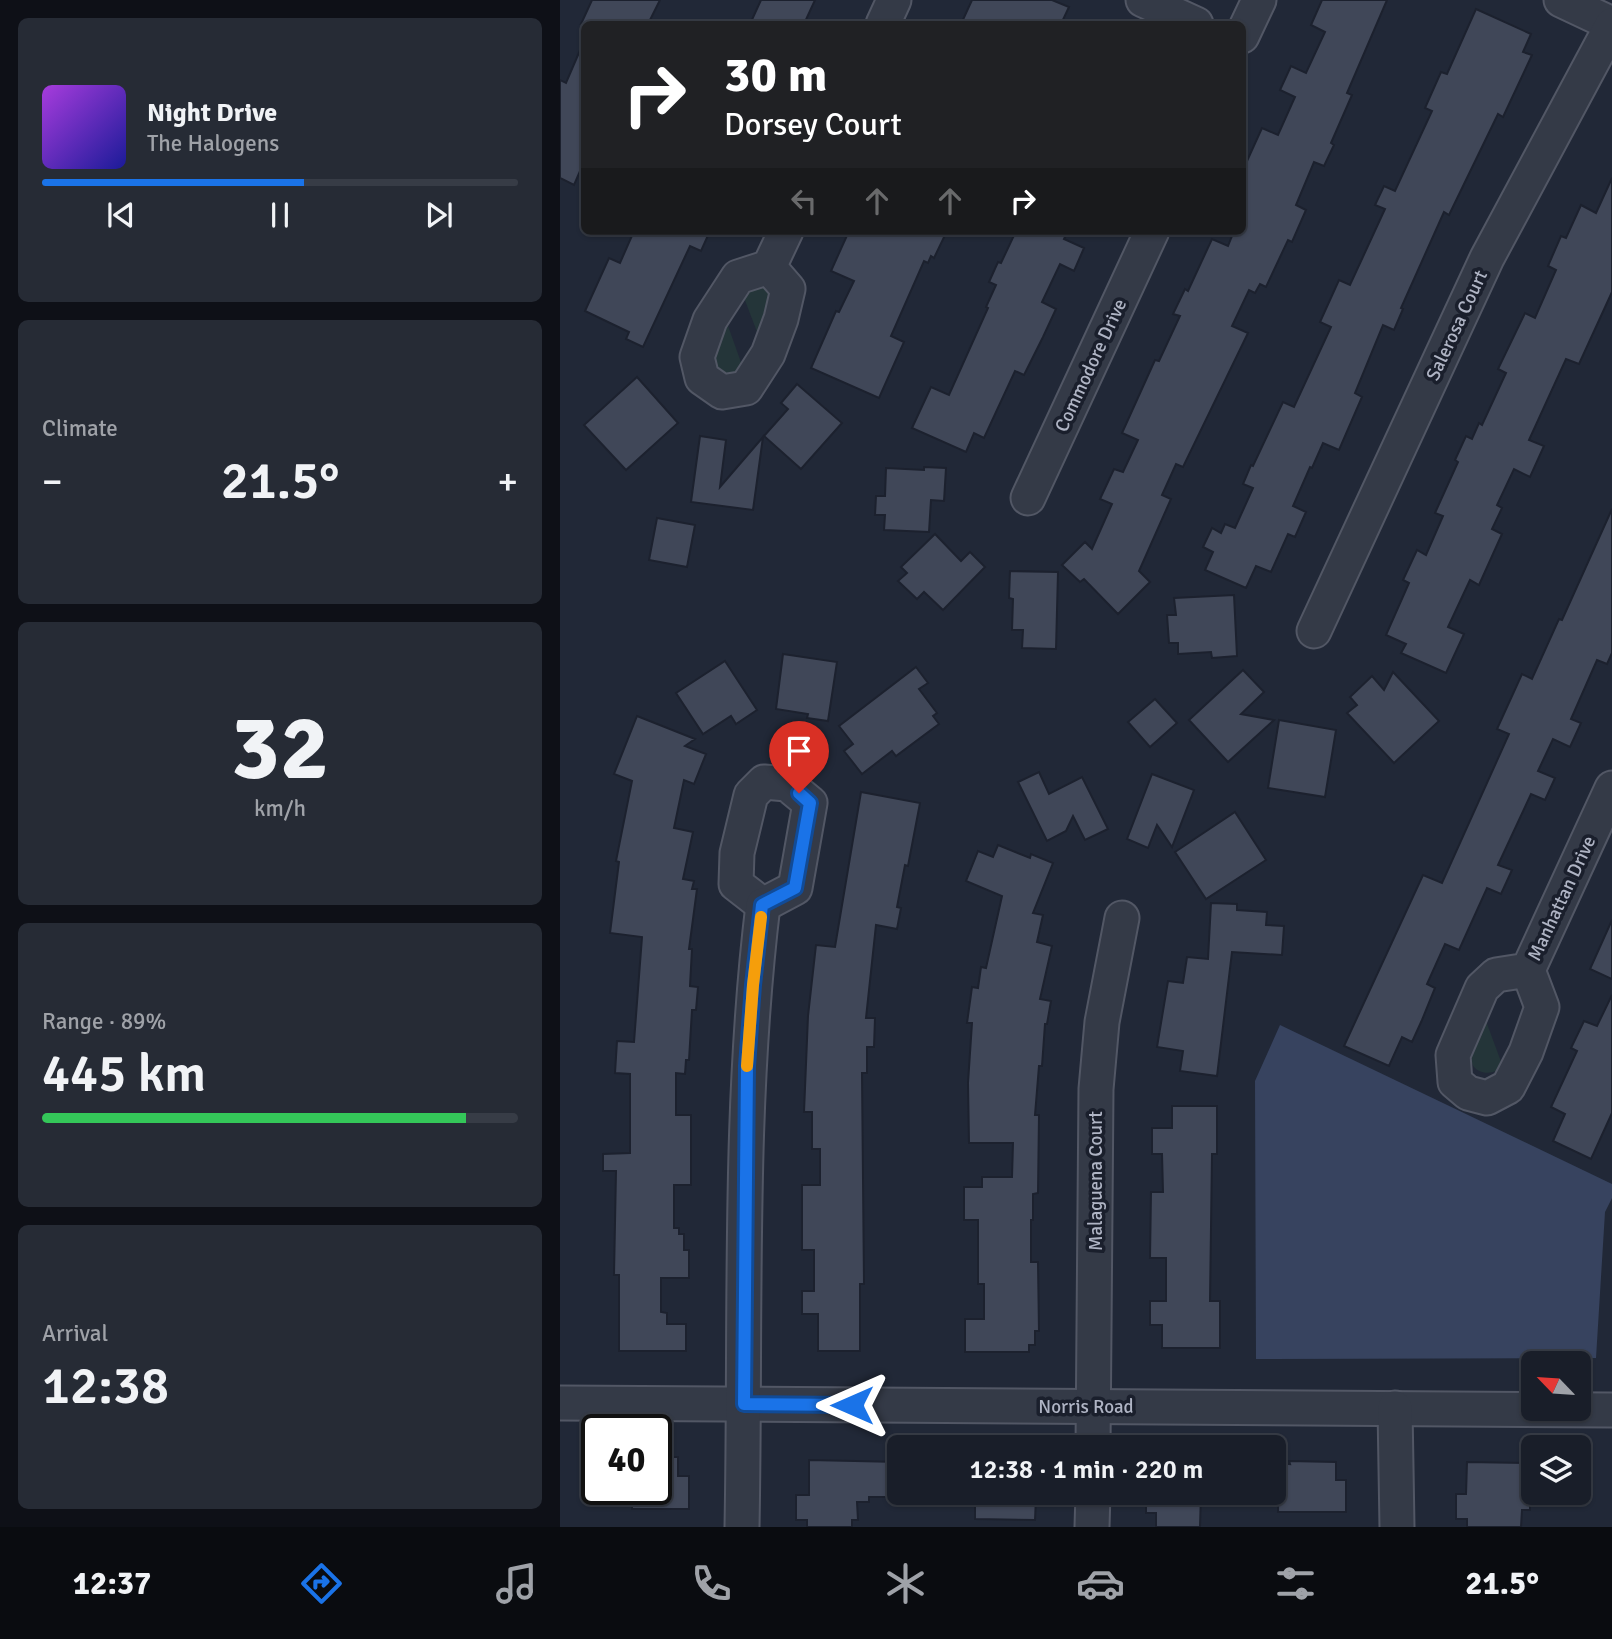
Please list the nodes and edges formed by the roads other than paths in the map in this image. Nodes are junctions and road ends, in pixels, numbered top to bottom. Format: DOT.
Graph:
graph roads {
  1 [pos="894,0"];
  2 [pos="1143,0"];
  3 [pos="1259,0"];
  4 [pos="1561,0"];
  5 [pos="884,21"];
  6 [pos="1189,21"];
  7 [pos="1612,24"];
  8 [pos="1246,28"];
  9 [pos="784,235"];
  10 [pos="1150,235"];
  11 [pos="768,267"];
  12 [pos="1028,498"];
  13 [pos="1314,631"];
  14 [pos="1612,788"];
  15 [pos="762,905"];
  16 [pos="1122,918"];
  17 [pos="1528,970"];
  18 [pos="560,1403"];
  19 [pos="744,1404"];
  20 [pos="1094,1406"];
  21 [pos="1395,1408"];
  22 [pos="1612,1410"];
  23 [pos="1093,1435"];
  24 [pos="1093,1505"];
  25 [pos="742,1527"];
  26 [pos="1092,1527"];
  27 [pos="1397,1527"];
  1 -- 5 [label="street"];
  2 -- 6 [label="street"];
  3 -- 8 [label="street"];
  4 -- 7 [label="street"];
  7 -- 13 [label="street, Salerosa Court"];
  9 -- 11 [label="street"];
  10 -- 12 [label="street, Commodore Drive"];
  14 -- 17 [label="street, Manhattan Drive"];
  15 -- 19 [label="street"];
  16 -- 20 [label="street, Malaguena Court"];
  18 -- 19 [label="street, Norris Road"];
  19 -- 20 [label="street, Norris Road"];
  19 -- 25 [label="street"];
  20 -- 21 [label="street, Norris Road"];
  20 -- 23 [label="street, Malaguena Court"];
  21 -- 22 [label="street, Norris Road"];
  21 -- 27 [label="street"];
  24 -- 26 [label="street"];
}
